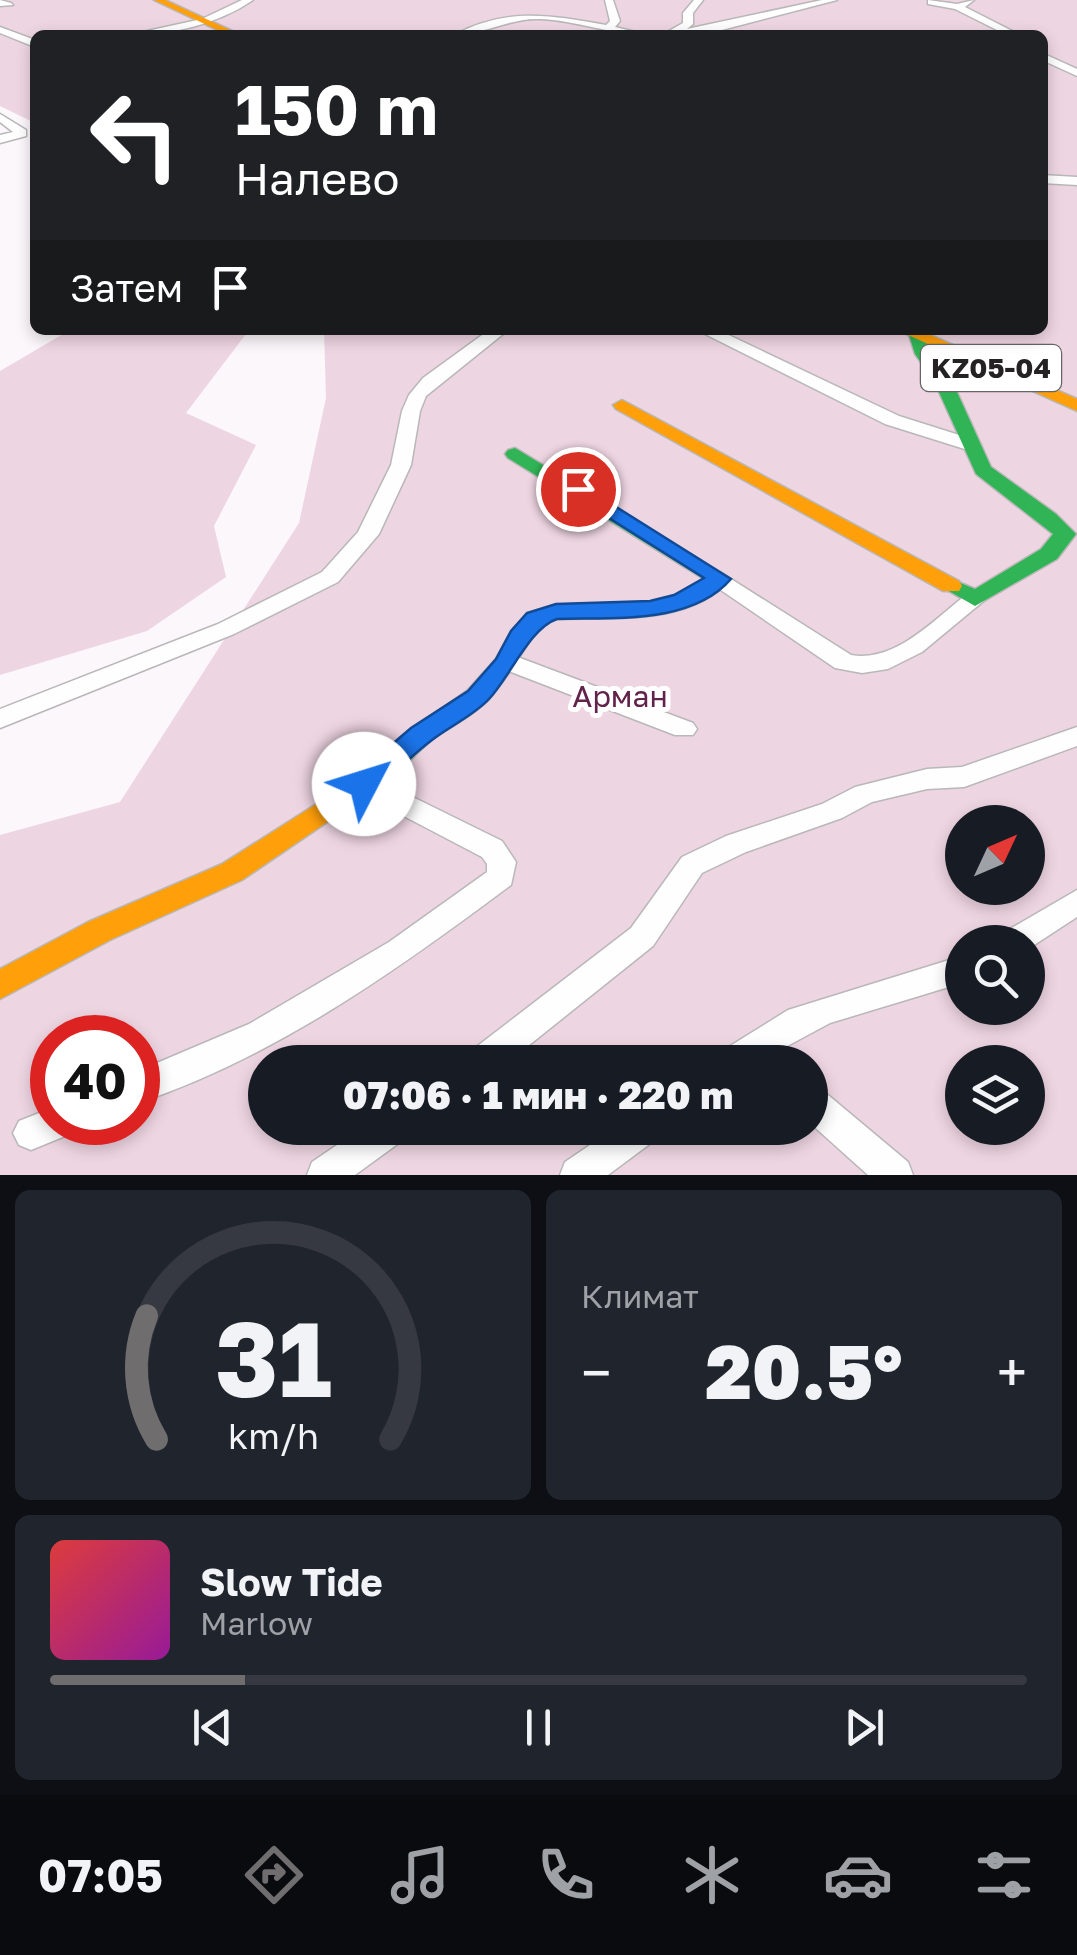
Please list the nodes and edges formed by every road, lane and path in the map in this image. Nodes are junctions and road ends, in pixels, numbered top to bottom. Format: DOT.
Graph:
graph roads {
  1 [pos="158,0"];
  2 [pos="250,0"];
  3 [pos="609,0"];
  4 [pos="699,0"];
  5 [pos="832,0"];
  6 [pos="970,0"];
  7 [pos="927,4"];
  8 [pos="958,7"];
  9 [pos="205,20"];
  10 [pos="608,29"];
  11 [pos="0,30"];
  12 [pos="158,30"];
  13 [pos="226,30"];
  14 [pos="477,30"];
  15 [pos="614,30"];
  16 [pos="678,30"];
  17 [pos="693,30"];
  18 [pos="1005,30"];
  19 [pos="30,42"];
  20 [pos="1048,59"];
  21 [pos="1077,73"];
  22 [pos="0,117"];
  23 [pos="0,138"];
  24 [pos="1048,179"];
  25 [pos="1077,181"];
  26 [pos="493,335"];
  27 [pos="715,335"];
  28 [pos="912,335"];
  29 [pos="916,335"];
  30 [pos="622,406"];
  31 [pos="1077,406"];
  32 [pos="971,445"];
  33 [pos="515,454"];
  34 [pos="720,579"];
  35 [pos="975,599"];
  36 [pos="507,661"];
  37 [pos="0,719"];
  38 [pos="684,729"];
  39 [pos="1077,736"];
  40 [pos="364,784"];
  41 [pos="1077,902"];
  42 [pos="1041,925"];
  43 [pos="945,977"];
  44 [pos="0,985"];
  45 [pos="505,1045"];
  46 [pos="762,1045"];
  47 [pos="160,1077"];
  48 [pos="828,1117"];
  49 [pos="367,1145"];
  50 [pos="619,1145"];
  51 [pos="325,1175"];
  52 [pos="578,1175"];
  53 [pos="895,1175"];
  1 -- 9 [label="street"];
  2 -- 9 [label="street"];
  3 -- 10 [label="street"];
  4 -- 16 [label="street"];
  5 -- 17 [label="street"];
  6 -- 8 [label="street"];
  7 -- 8 [label="street"];
  8 -- 18 [label="street"];
  9 -- 12 [label="street"];
  9 -- 13 [label="street"];
  10 -- 14 [label="street"];
  10 -- 15 [label="street"];
  11 -- 19 [label="street"];
  20 -- 21 [label="street"];
  22 -- 23 [label="street"];
  24 -- 25 [label="street"];
  26 -- 37 [label="street"];
  27 -- 32 [label="street"];
  28 -- 32 [label="street"];
  29 -- 31 [label="street, KZ05-04"];
  30 -- 35 [label="street"];
  32 -- 35 [label="street"];
  33 -- 34 [label="street"];
  34 -- 35 [label="street"];
  34 -- 36 [label="street"];
  36 -- 38 [label="street"];
  36 -- 40 [label="street"];
  39 -- 45 [label="street"];
  40 -- 44 [label="street"];
  40 -- 47 [label="street"];
  41 -- 42 [label="street"];
  43 -- 46 [label="street"];
  48 -- 53 [label="street"];
  49 -- 51 [label="street"];
  50 -- 52 [label="street"];
}
